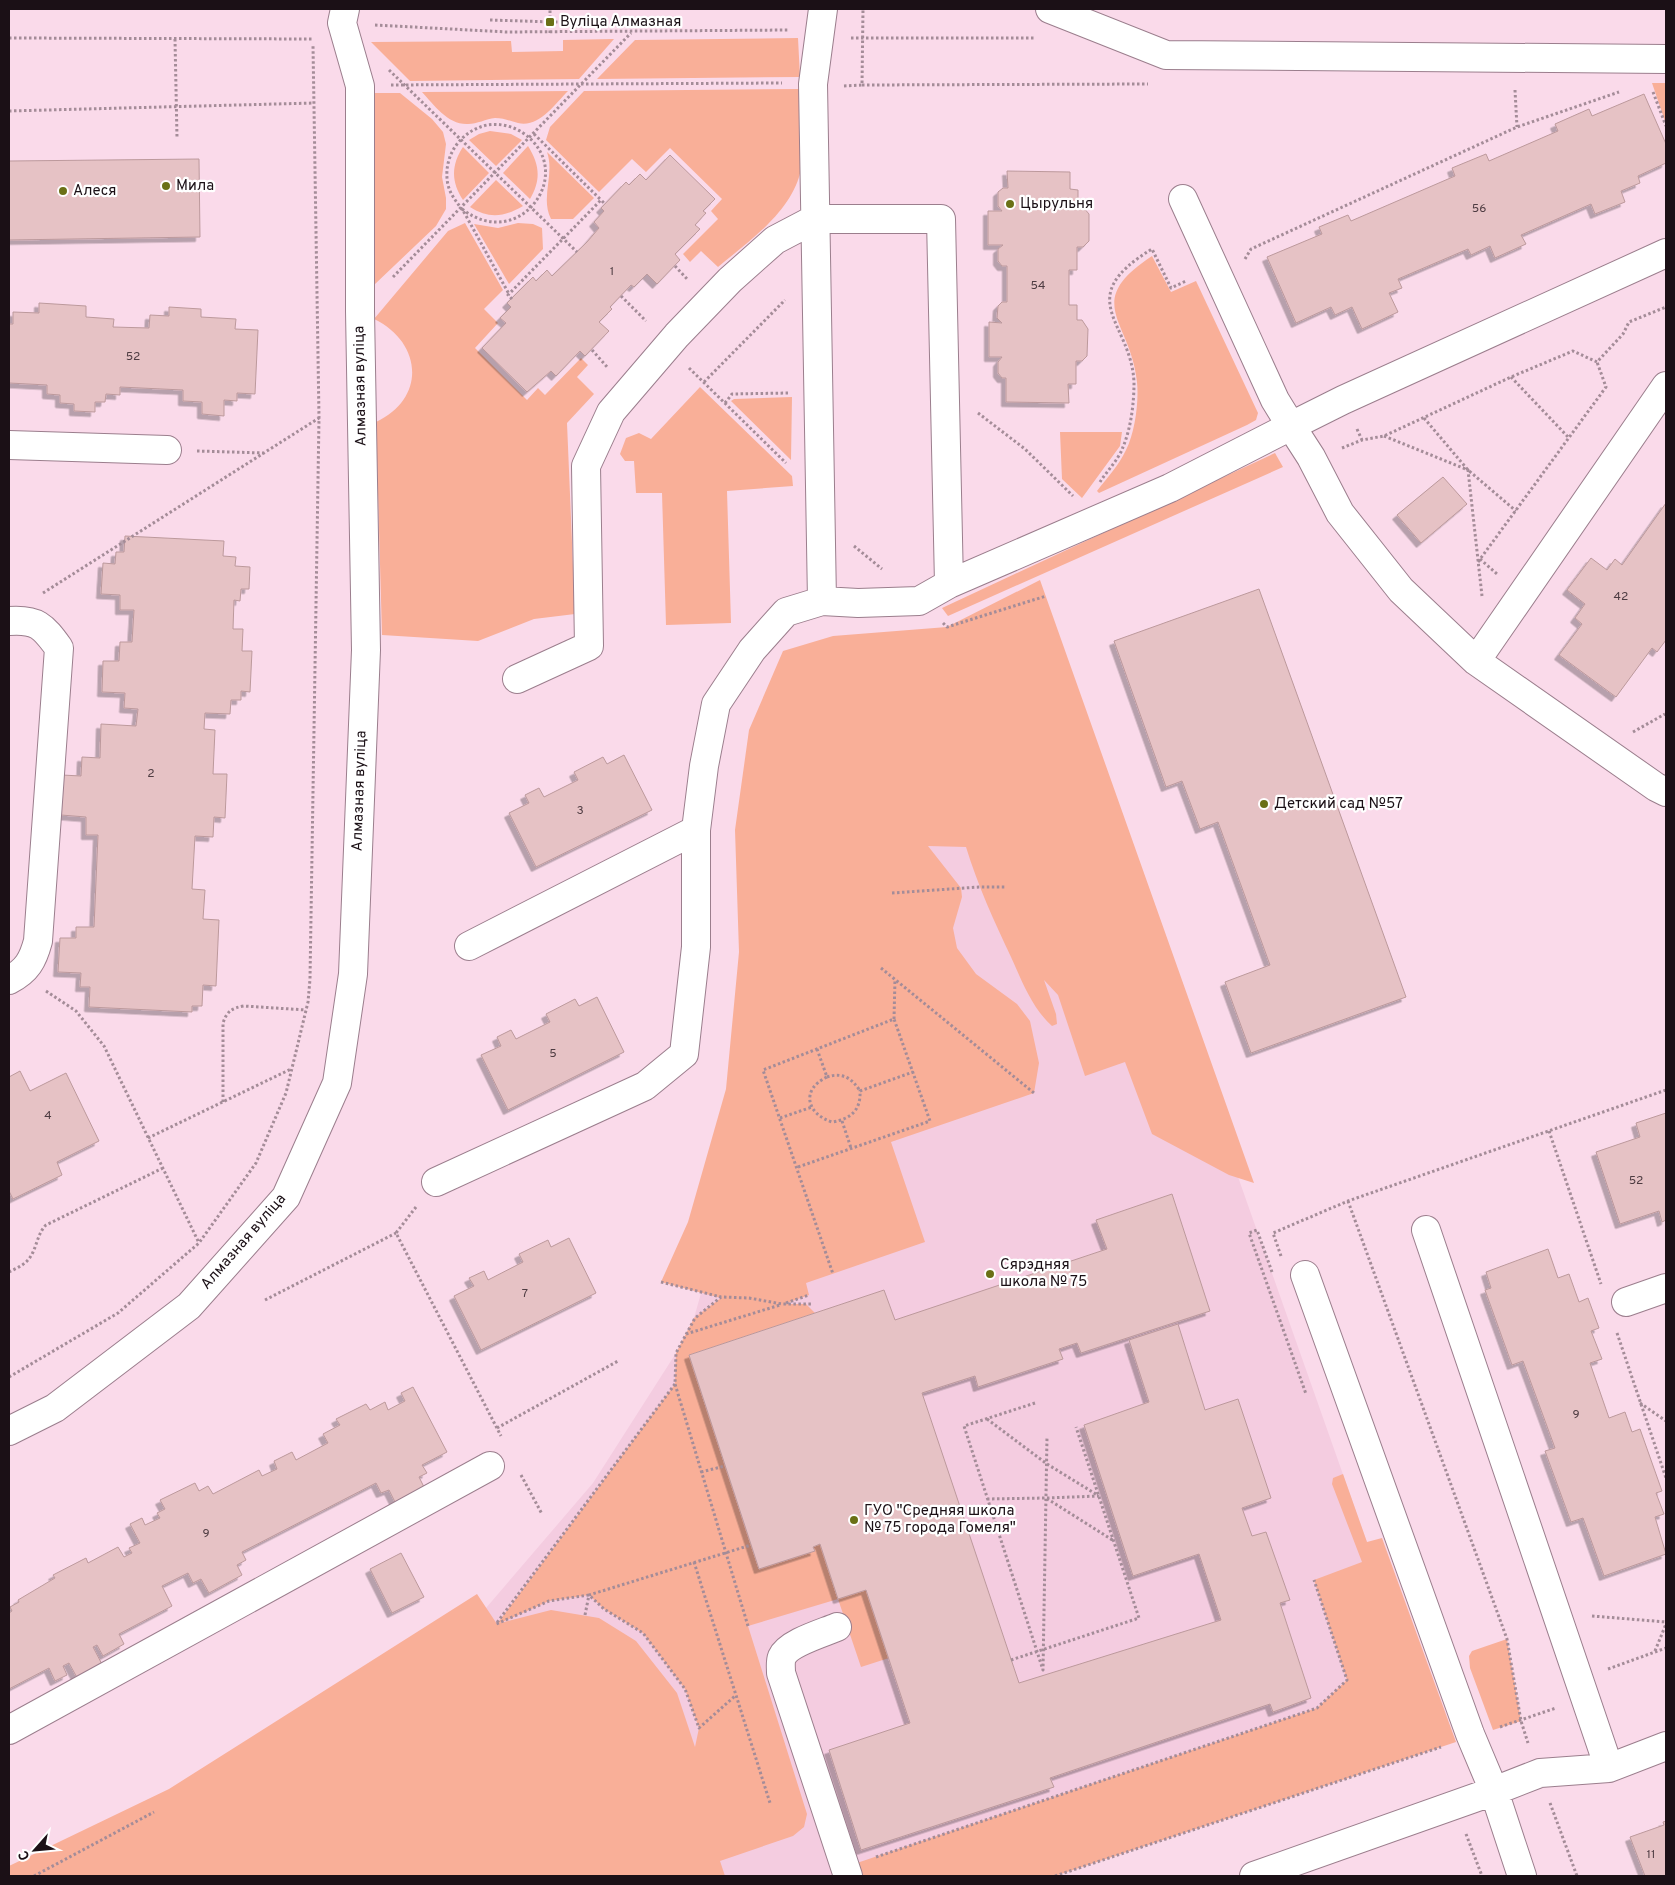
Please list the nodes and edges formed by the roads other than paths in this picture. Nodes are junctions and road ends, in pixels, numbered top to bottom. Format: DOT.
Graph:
graph roads {
  1 [pos="823,9"];
  2 [pos="1050,9"];
  3 [pos="343,16"];
  4 [pos="1666,59"];
  5 [pos="1184,199"];
  6 [pos="815,219"];
  7 [pos="1666,254"];
  8 [pos="1666,386"];
  9 [pos="1292,426"];
  10 [pos="9,445"];
  11 [pos="167,450"];
  12 [pos="949,584"];
  13 [pos="822,601"];
  14 [pos="9,621"];
  15 [pos="1476,661"];
  16 [pos="517,679"];
  17 [pos="1666,792"];
  18 [pos="696,830"];
  19 [pos="469,946"];
  20 [pos="15,977"];
  21 [pos="436,1182"];
  22 [pos="1426,1230"];
  23 [pos="1304,1275"];
  24 [pos="1666,1288"];
  25 [pos="1626,1302"];
  26 [pos="9,1431"];
  27 [pos="490,1466"];
  28 [pos="837,1627"];
  29 [pos="9,1730"];
  30 [pos="1666,1746"];
  31 [pos="1609,1768"];
  32 [pos="1494,1791"];
  33 [pos="846,1872"];
  34 [pos="1254,1876"];
  35 [pos="1522,1876"];
  1 -- 6 [label="street"];
  2 -- 4 [label="street"];
  3 -- 26 [label="street, Алмазная вуліца"];
  5 -- 9 [label="street"];
  6 -- 12 [label="street"];
  6 -- 13 [label="street"];
  6 -- 16 [label="street"];
  7 -- 9 [label="street"];
  8 -- 15 [label="street"];
  9 -- 12 [label="street"];
  9 -- 15 [label="street"];
  10 -- 11 [label="street"];
  12 -- 13 [label="street"];
  13 -- 18 [label="street"];
  14 -- 20 [label="street"];
  15 -- 17 [label="street"];
  18 -- 19 [label="street"];
  18 -- 21 [label="street"];
  22 -- 31 [label="street"];
  23 -- 32 [label="street"];
  24 -- 25 [label="street"];
  27 -- 29 [label="street"];
  28 -- 33 [label="street"];
  30 -- 31 [label="street"];
  31 -- 32 [label="street"];
  32 -- 34 [label="street"];
  32 -- 35 [label="street"];
}
